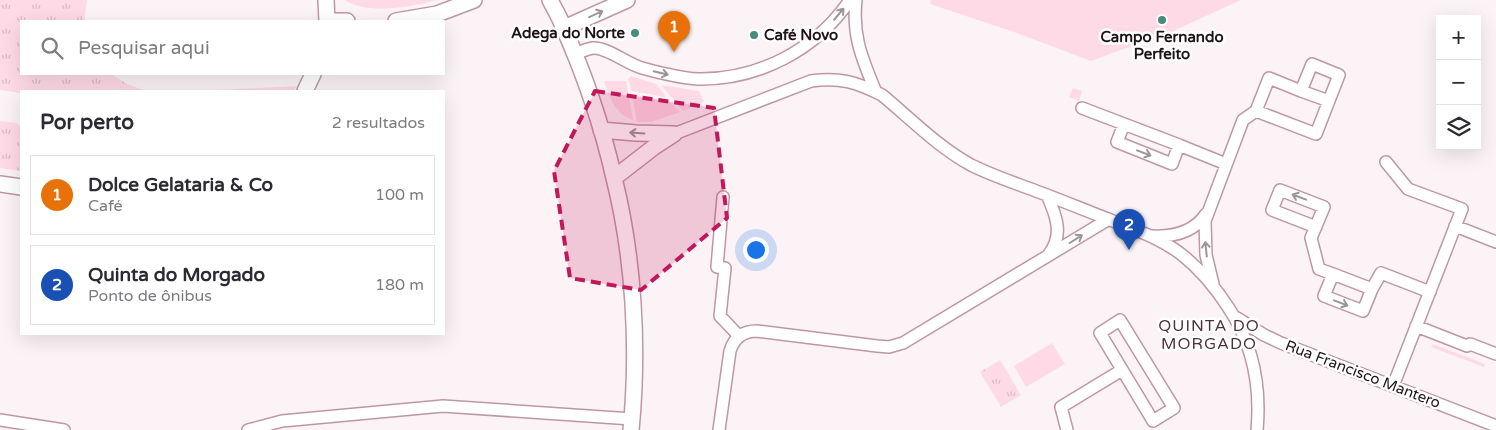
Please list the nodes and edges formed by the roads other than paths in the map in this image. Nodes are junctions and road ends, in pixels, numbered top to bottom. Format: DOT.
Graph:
graph roads {
  1 [pos="326,0"];
  2 [pos="474,0"];
  3 [pos="550,0"];
  4 [pos="627,0"];
  5 [pos="850,0"];
  6 [pos="856,0"];
  7 [pos="327,20"];
  8 [pos="402,20"];
  9 [pos="564,28"];
  10 [pos="575,54"];
  11 [pos="313,75"];
  12 [pos="305,90"];
  13 [pos="875,90"];
  14 [pos="1301,90"];
  15 [pos="1328,101"];
  16 [pos="1082,108"];
  17 [pos="1256,111"];
  18 [pos="1124,124"];
  19 [pos="601,130"];
  20 [pos="674,134"];
  21 [pos="1179,146"];
  22 [pos="1386,162"];
  23 [pos="1226,164"];
  24 [pos="614,178"];
  25 [pos="0,184"];
  26 [pos="20,187"];
  27 [pos="1047,195"];
  28 [pos="723,197"];
  29 [pos="1207,212"];
  30 [pos="1109,219"];
  31 [pos="1455,226"];
  32 [pos="1316,227"];
  33 [pos="1150,236"];
  34 [pos="1496,242"];
  35 [pos="1044,259"];
  36 [pos="1333,274"];
  37 [pos="1213,284"];
  38 [pos="1372,289"];
  39 [pos="1430,292"];
  40 [pos="1234,315"];
  41 [pos="1416,326"];
  42 [pos="740,336"];
  43 [pos="1496,354"];
  44 [pos="1122,370"];
  45 [pos="1393,386"];
  46 [pos="0,420"];
  47 [pos="632,424"];
  48 [pos="1496,426"];
  49 [pos="64,430"];
  50 [pos="248,430"];
  51 [pos="719,430"];
  52 [pos="1067,430"];
  53 [pos="1257,430"];
  1 -- 7 [label="street"];
  2 -- 8 [label="street"];
  3 -- 9 [label="street"];
  9 -- 4 [label="street, one-way"];
  10 -- 5 [label="street, one-way"];
  6 -- 13 [label="street"];
  9 -- 10 [label="street"];
  10 -- 19 [label="street"];
  11 -- 12 [label="street"];
  13 -- 20 [label="street"];
  13 -- 27 [label="street"];
  14 -- 15 [label="street"];
  14 -- 15 [label="street"];
  14 -- 17 [label="street"];
  15 -- 17 [label="street"];
  16 -- 18 [label="street"];
  17 -- 23 [label="street"];
  18 -- 21 [label="street"];
  18 -- 21 [label="street, one-way"];
  20 -- 19 [label="street, one-way"];
  19 -- 24 [label="street"];
  20 -- 24 [label="street"];
  21 -- 23 [label="street"];
  22 -- 31 [label="street"];
  23 -- 29 [label="street"];
  24 -- 47 [label="street"];
  25 -- 26 [label="street"];
  27 -- 30 [label="street"];
  27 -- 35 [label="street"];
  28 -- 42 [label="street"];
  29 -- 33 [label="street"];
  37 -- 29 [label="street, one-way"];
  30 -- 33 [label="street"];
  35 -- 30 [label="street, one-way"];
  31 -- 34 [label="street"];
  31 -- 39 [label="street"];
  32 -- 36 [label="street"];
  33 -- 37 [label="street"];
  35 -- 42 [label="street"];
  36 -- 38 [label="street"];
  36 -- 38 [label="street, one-way"];
  37 -- 40 [label="street"];
  38 -- 39 [label="street"];
  39 -- 41 [label="street"];
  40 -- 45 [label="street, Rua Francisco Mantero"];
  40 -- 53 [label="street"];
  41 -- 43 [label="street"];
  41 -- 45 [label="street"];
  42 -- 51 [label="street"];
  44 -- 44 [label="street"];
  44 -- 52 [label="street"];
  45 -- 48 [label="street, Rua Francisco Mantero"];
  46 -- 49 [label="street"];
  47 -- 50 [label="street"];
}
